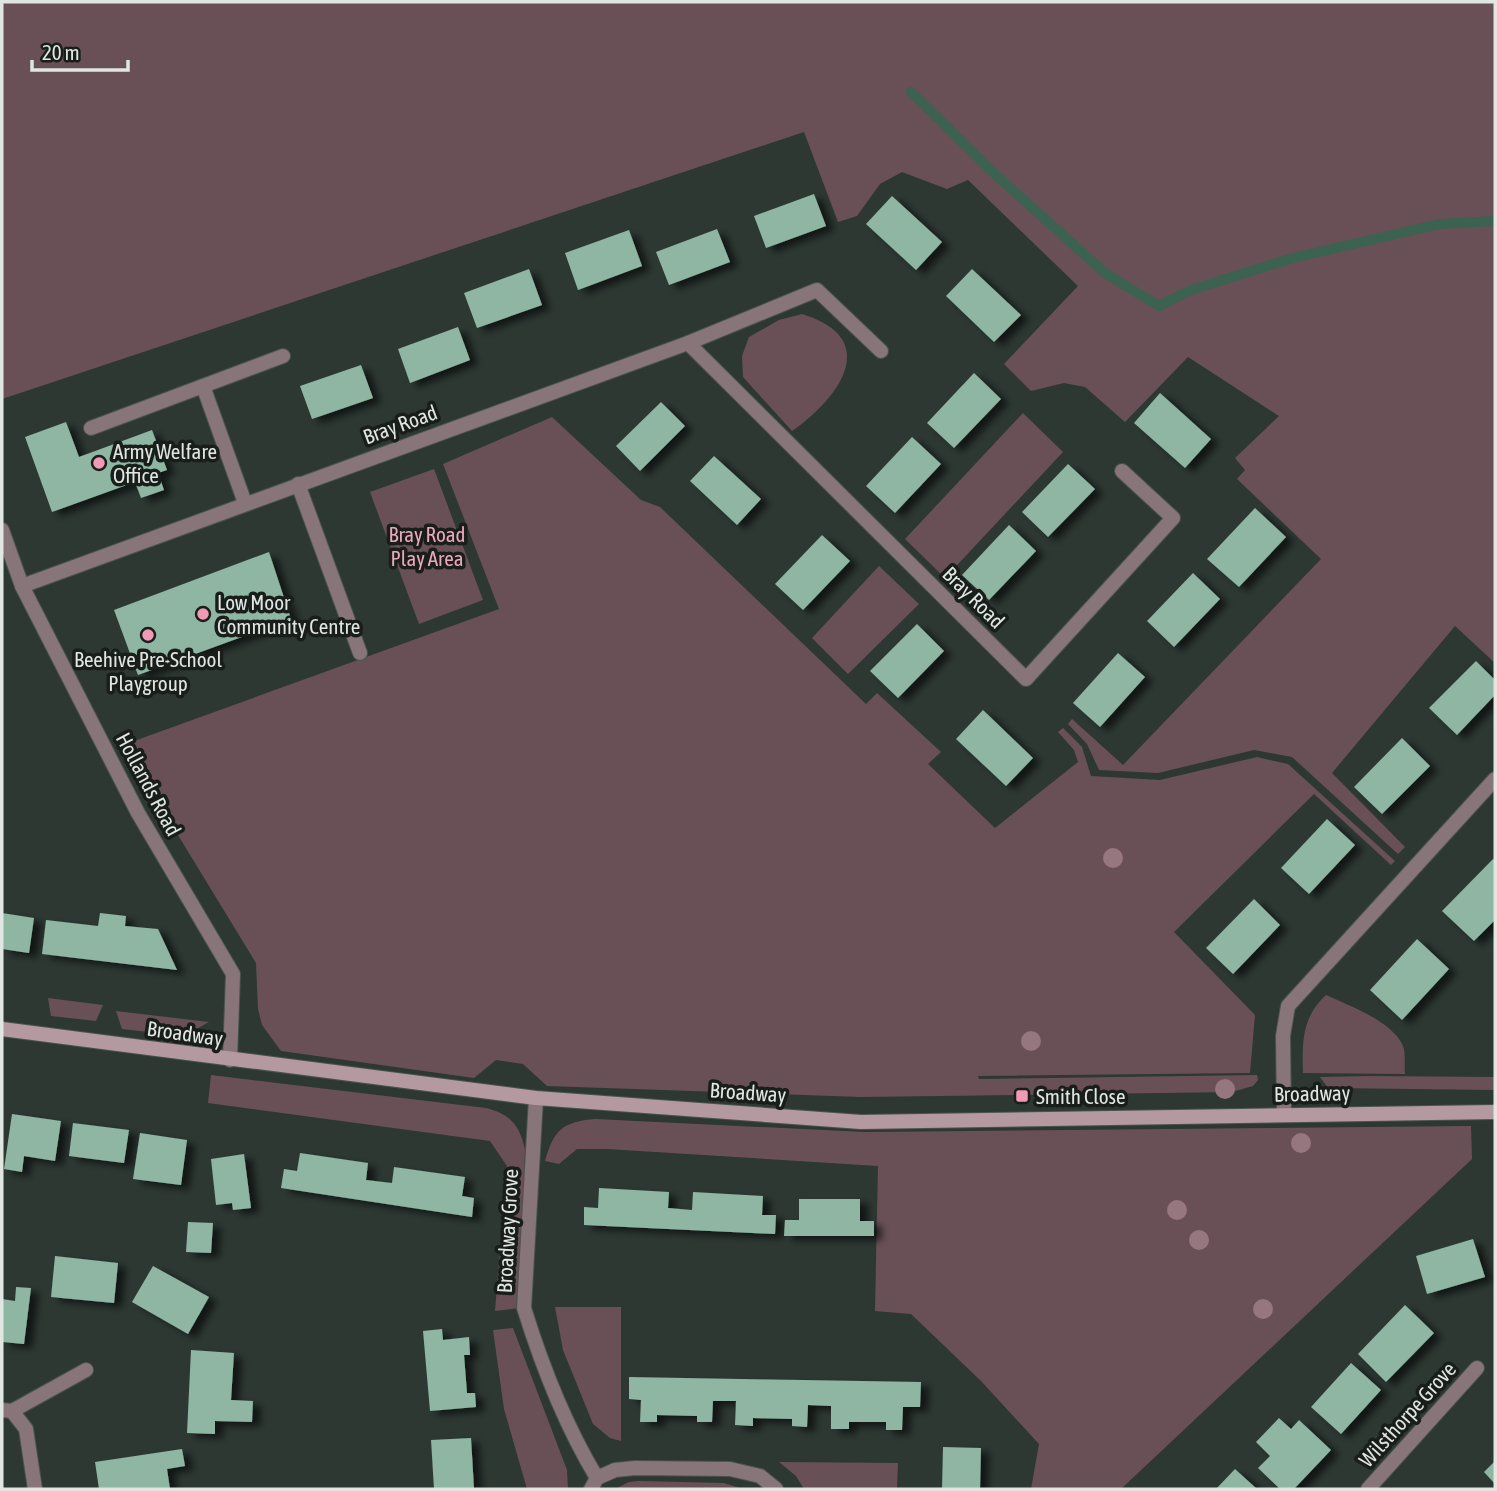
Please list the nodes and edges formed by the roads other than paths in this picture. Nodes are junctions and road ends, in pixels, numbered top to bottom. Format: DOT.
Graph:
graph roads {
  1 [pos="688,343"];
  2 [pos="881,351"];
  3 [pos="283,356"];
  4 [pos="203,386"];
  5 [pos="91,428"];
  6 [pos="1122,471"];
  7 [pos="298,484"];
  8 [pos="245,503"];
  9 [pos="2,530"];
  10 [pos="22,586"];
  11 [pos="360,653"];
  12 [pos="1495,779"];
  13 [pos="2,1029"];
  14 [pos="230,1060"];
  15 [pos="536,1098"];
  16 [pos="1495,1112"];
  17 [pos="1284,1115"];
  18 [pos="1477,1368"];
  19 [pos="86,1370"];
  20 [pos="7,1410"];
  21 [pos="594,1484"];
  22 [pos="35,1489"];
  23 [pos="776,1489"];
  24 [pos="1368,1489"];
  1 -- 2 [label="street, Bray Road"];
  1 -- 6 [label="street, Bray Road"];
  1 -- 7 [label="street, Bray Road"];
  3 -- 4 [label="street"];
  4 -- 5 [label="street"];
  4 -- 8 [label="street"];
  7 -- 8 [label="street, Bray Road"];
  7 -- 11 [label="street"];
  8 -- 10 [label="street, Bray Road"];
  9 -- 10 [label="street, Hollands Road"];
  10 -- 14 [label="street, Hollands Road"];
  12 -- 17 [label="street"];
  13 -- 14 [label="street, Broadway"];
  14 -- 15 [label="street, Broadway"];
  15 -- 17 [label="street, Broadway"];
  15 -- 21 [label="street, Broadway Grove"];
  16 -- 17 [label="street, Broadway"];
  18 -- 24 [label="street, Wilsthorpe Grove"];
  19 -- 20 [label="street"];
  20 -- 22 [label="street"];
  21 -- 23 [label="street, Broadway Grove"];
}
